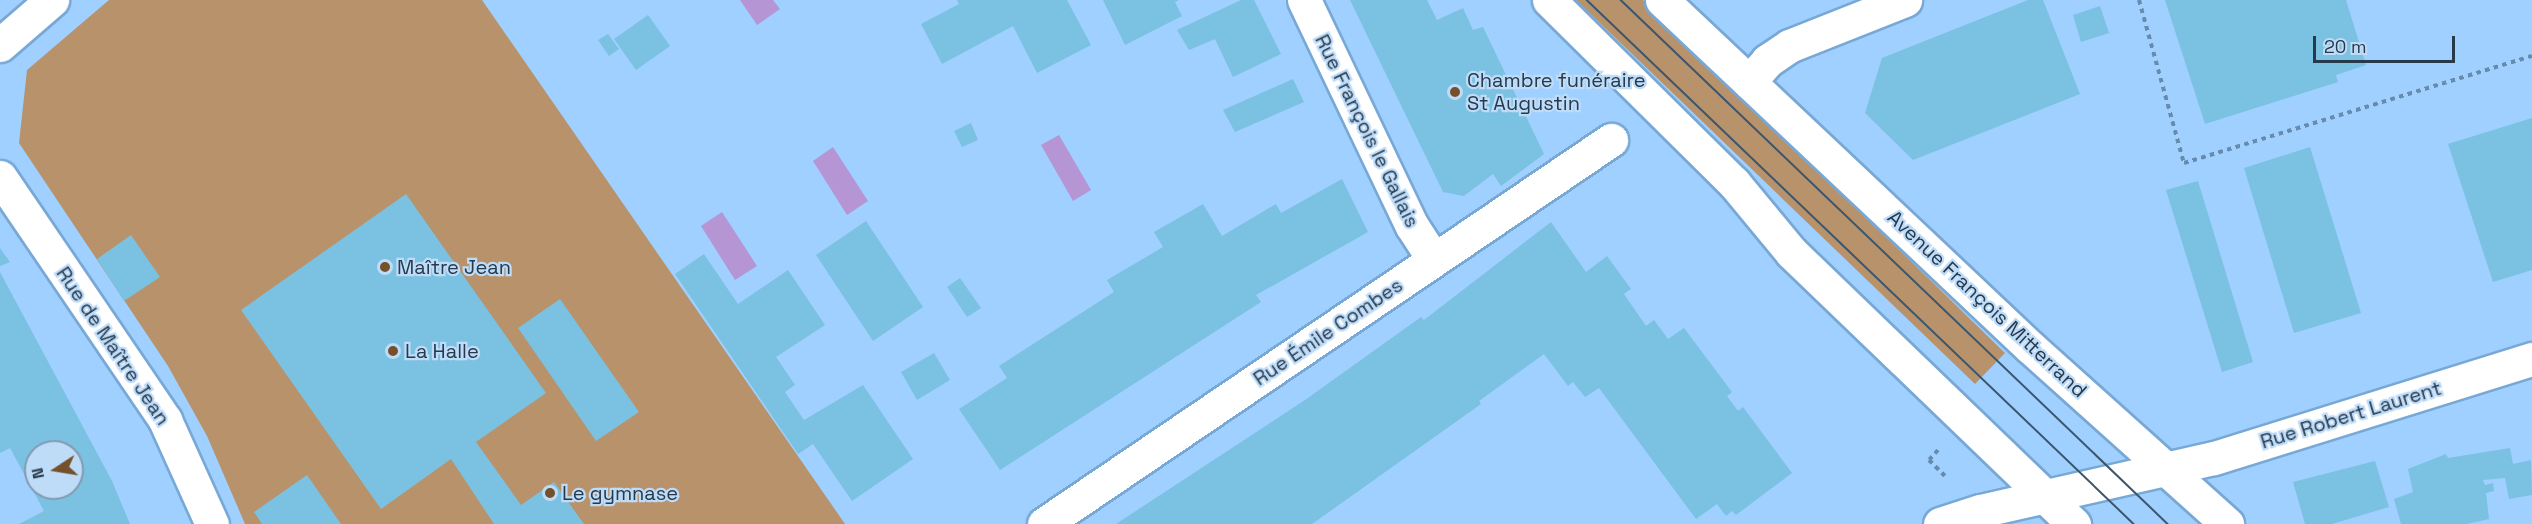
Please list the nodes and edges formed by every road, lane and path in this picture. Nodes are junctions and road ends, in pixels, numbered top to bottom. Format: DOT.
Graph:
graph roads {
  1 [pos="52,0"];
  2 [pos="1304,0"];
  3 [pos="1549,0"];
  4 [pos="1662,0"];
  5 [pos="1905,0"];
  6 [pos="2139,0"];
  7 [pos="0,45"];
  8 [pos="2532,56"];
  9 [pos="1749,82"];
  10 [pos="1611,140"];
  11 [pos="0,177"];
  12 [pos="1434,260"];
  13 [pos="2532,358"];
  14 [pos="2169,470"];
  15 [pos="2045,496"];
  16 [pos="212,524"];
  17 [pos="1044,524"];
  18 [pos="1940,524"];
  19 [pos="2074,524"];
  20 [pos="2227,524"];
  1 -- 7 [label="street"];
  2 -- 12 [label="street, Rue François le Gallais"];
  3 -- 15 [label="street"];
  4 -- 9 [label="street, Avenue François Mitterrand"];
  5 -- 9 [label="street"];
  6 -- 8 [label="path"];
  9 -- 14 [label="street, Avenue François Mitterrand"];
  10 -- 12 [label="street, Rue Émile Combes"];
  11 -- 16 [label="street, Rue de Maître Jean"];
  12 -- 17 [label="street, Rue Émile Combes"];
  13 -- 14 [label="street, Rue Robert Laurent"];
  14 -- 15 [label="street, Rue Robert Laurent"];
  14 -- 20 [label="street, Avenue François Mitterrand"];
  15 -- 18 [label="street"];
  15 -- 19 [label="street"];
}
